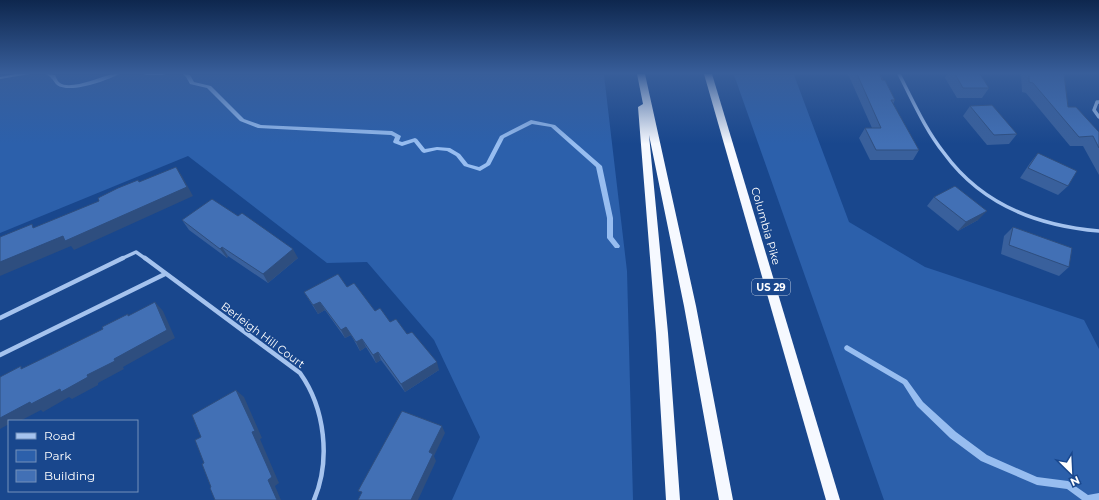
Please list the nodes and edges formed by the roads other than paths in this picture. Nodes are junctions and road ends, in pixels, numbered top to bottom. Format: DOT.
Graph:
graph roads {
  1 [pos="642,97"];
  2 [pos="645,97"];
  3 [pos="715,97"];
  4 [pos="912,97"];
  5 [pos="1099,102"];
  6 [pos="1099,117"];
  7 [pos="1099,231"];
  8 [pos="165,274"];
  9 [pos="0,318"];
  10 [pos="0,355"];
  11 [pos="314,500"];
  12 [pos="672,500"];
  13 [pos="726,500"];
  14 [pos="833,500"];
  1 -- 12 [label="highway"];
  2 -- 13 [label="highway"];
  3 -- 14 [label="highway, Columbia Pike / US 29"];
  4 -- 7 [label="street"];
  5 -- 6 [label="street"];
  8 -- 9 [label="street, Berleigh Hill Court"];
  8 -- 10 [label="street"];
  8 -- 11 [label="street, Berleigh Hill Court"];
}
